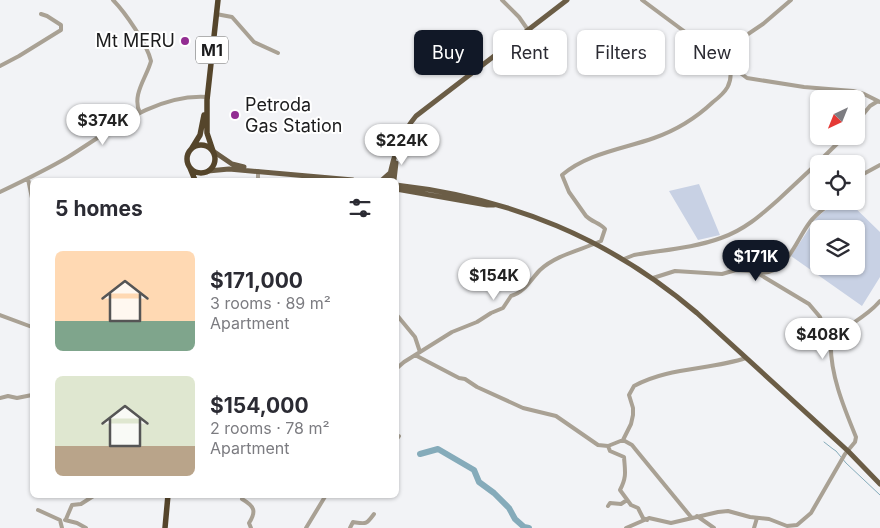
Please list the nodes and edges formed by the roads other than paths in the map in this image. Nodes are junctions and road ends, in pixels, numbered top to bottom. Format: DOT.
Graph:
graph roads {
  1 [pos="113,0"];
  2 [pos="218,0"];
  3 [pos="502,0"];
  4 [pos="567,0"];
  5 [pos="642,0"];
  6 [pos="792,0"];
  7 [pos="41,14"];
  8 [pos="216,14"];
  9 [pos="528,30"];
  10 [pos="682,30"];
  11 [pos="749,34"];
  12 [pos="278,53"];
  13 [pos="0,66"];
  14 [pos="468,75"];
  15 [pos="731,75"];
  16 [pos="741,75"];
  17 [pos="208,99"];
  18 [pos="879,101"];
  19 [pos="865,112"];
  20 [pos="140,113"];
  21 [pos="836,145"];
  22 [pos="192,148"];
  23 [pos="213,151"];
  24 [pos="880,165"];
  25 [pos="190,166"];
  26 [pos="255,170"];
  27 [pos="208,171"];
  28 [pos="393,172"];
  29 [pos="865,173"];
  30 [pos="194,178"];
  31 [pos="205,178"];
  32 [pos="257,178"];
  33 [pos="320,178"];
  34 [pos="385,178"];
  35 [pos="390,178"];
  36 [pos="394,178"];
  37 [pos="397,178"];
  38 [pos="28,179"];
  39 [pos="399,181"];
  40 [pos="399,185"];
  41 [pos="407,186"];
  42 [pos="30,188"];
  43 [pos="399,190"];
  44 [pos="0,192"];
  45 [pos="495,205"];
  46 [pos="824,210"];
  47 [pos="596,243"];
  48 [pos="624,259"];
  49 [pos="760,273"];
  50 [pos="653,278"];
  51 [pos="880,301"];
  52 [pos="0,315"];
  53 [pos="399,318"];
  54 [pos="30,326"];
  55 [pos="831,340"];
  56 [pos="420,352"];
  57 [pos="415,355"];
  58 [pos="746,358"];
  59 [pos="399,367"];
  60 [pos="30,395"];
  61 [pos="0,398"];
  62 [pos="623,440"];
  63 [pos="608,446"];
  64 [pos="848,451"];
  65 [pos="880,484"];
  66 [pos="90,498"];
  67 [pos="168,498"];
  68 [pos="324,498"];
  69 [pos="242,499"];
  70 [pos="627,500"];
  71 [pos="608,506"];
  72 [pos="38,510"];
  73 [pos="374,514"];
  74 [pos="697,516"];
  75 [pos="691,517"];
  76 [pos="757,518"];
  77 [pos="66,519"];
  78 [pos="646,520"];
  79 [pos="62,526"];
  80 [pos="794,527"];
  81 [pos="86,528"];
  82 [pos="165,528"];
  83 [pos="251,528"];
  84 [pos="306,528"];
  85 [pos="350,528"];
  86 [pos="626,528"];
  87 [pos="714,528"];
  88 [pos="754,528"];
  1 -- 20 [label="street"];
  2 -- 8 [label="highway, M1"];
  3 -- 9 [label="street"];
  4 -- 9 [label="main road"];
  5 -- 10 [label="street"];
  6 -- 11 [label="street"];
  7 -- 13 [label="street"];
  8 -- 12 [label="street"];
  8 -- 17 [label="highway, M1"];
  14 -- 28 [label="main road"];
  15 -- 47 [label="street"];
  16 -- 18 [label="street"];
  17 -- 20 [label="street"];
  17 -- 22 [label="highway, M1"];
  17 -- 23 [label="highway, M1"];
  18 -- 19 [label="street"];
  20 -- 38 [label="street"];
  21 -- 48 [label="street"];
  22 -- 23 [label="highway"];
  22 -- 25 [label="highway, M1"];
  23 -- 26 [label="main road"];
  23 -- 27 [label="highway, M1"];
  24 -- 29 [label="street"];
  25 -- 27 [label="highway"];
  25 -- 30 [label="highway, M1"];
  26 -- 27 [label="main road"];
  26 -- 32 [label="street"];
  26 -- 33 [label="main road"];
  27 -- 31 [label="highway, M1"];
  28 -- 34 [label="main road"];
  28 -- 35 [label="main road"];
  28 -- 36 [label="main road"];
  28 -- 37 [label="main road"];
  38 -- 42 [label="street"];
  38 -- 44 [label="street"];
  39 -- 41 [label="main road"];
  40 -- 41 [label="main road"];
  41 -- 45 [label="main road"];
  43 -- 45 [label="main road"];
  45 -- 47 [label="main road"];
  46 -- 49 [label="street"];
  47 -- 48 [label="main road"];
  47 -- 56 [label="street"];
  48 -- 50 [label="main road"];
  49 -- 50 [label="street"];
  49 -- 55 [label="street"];
  50 -- 58 [label="main road"];
  51 -- 55 [label="street"];
  52 -- 54 [label="street"];
  53 -- 56 [label="street"];
  55 -- 64 [label="street"];
  56 -- 57 [label="street"];
  57 -- 59 [label="street"];
  57 -- 63 [label="street"];
  58 -- 62 [label="street"];
  58 -- 64 [label="main road"];
  60 -- 61 [label="street"];
  62 -- 63 [label="street"];
  62 -- 75 [label="street"];
  63 -- 70 [label="street"];
  64 -- 65 [label="main road"];
  64 -- 80 [label="street"];
  66 -- 77 [label="street"];
  67 -- 82 [label="highway"];
  68 -- 84 [label="street"];
  69 -- 83 [label="street"];
  70 -- 71 [label="street"];
  70 -- 78 [label="street"];
  72 -- 79 [label="street"];
  73 -- 85 [label="street"];
  74 -- 75 [label="street"];
  74 -- 76 [label="street"];
  74 -- 87 [label="street"];
  75 -- 78 [label="street"];
  76 -- 80 [label="street"];
  76 -- 88 [label="street"];
  77 -- 79 [label="street"];
  77 -- 81 [label="street"];
  78 -- 86 [label="street"];
}
